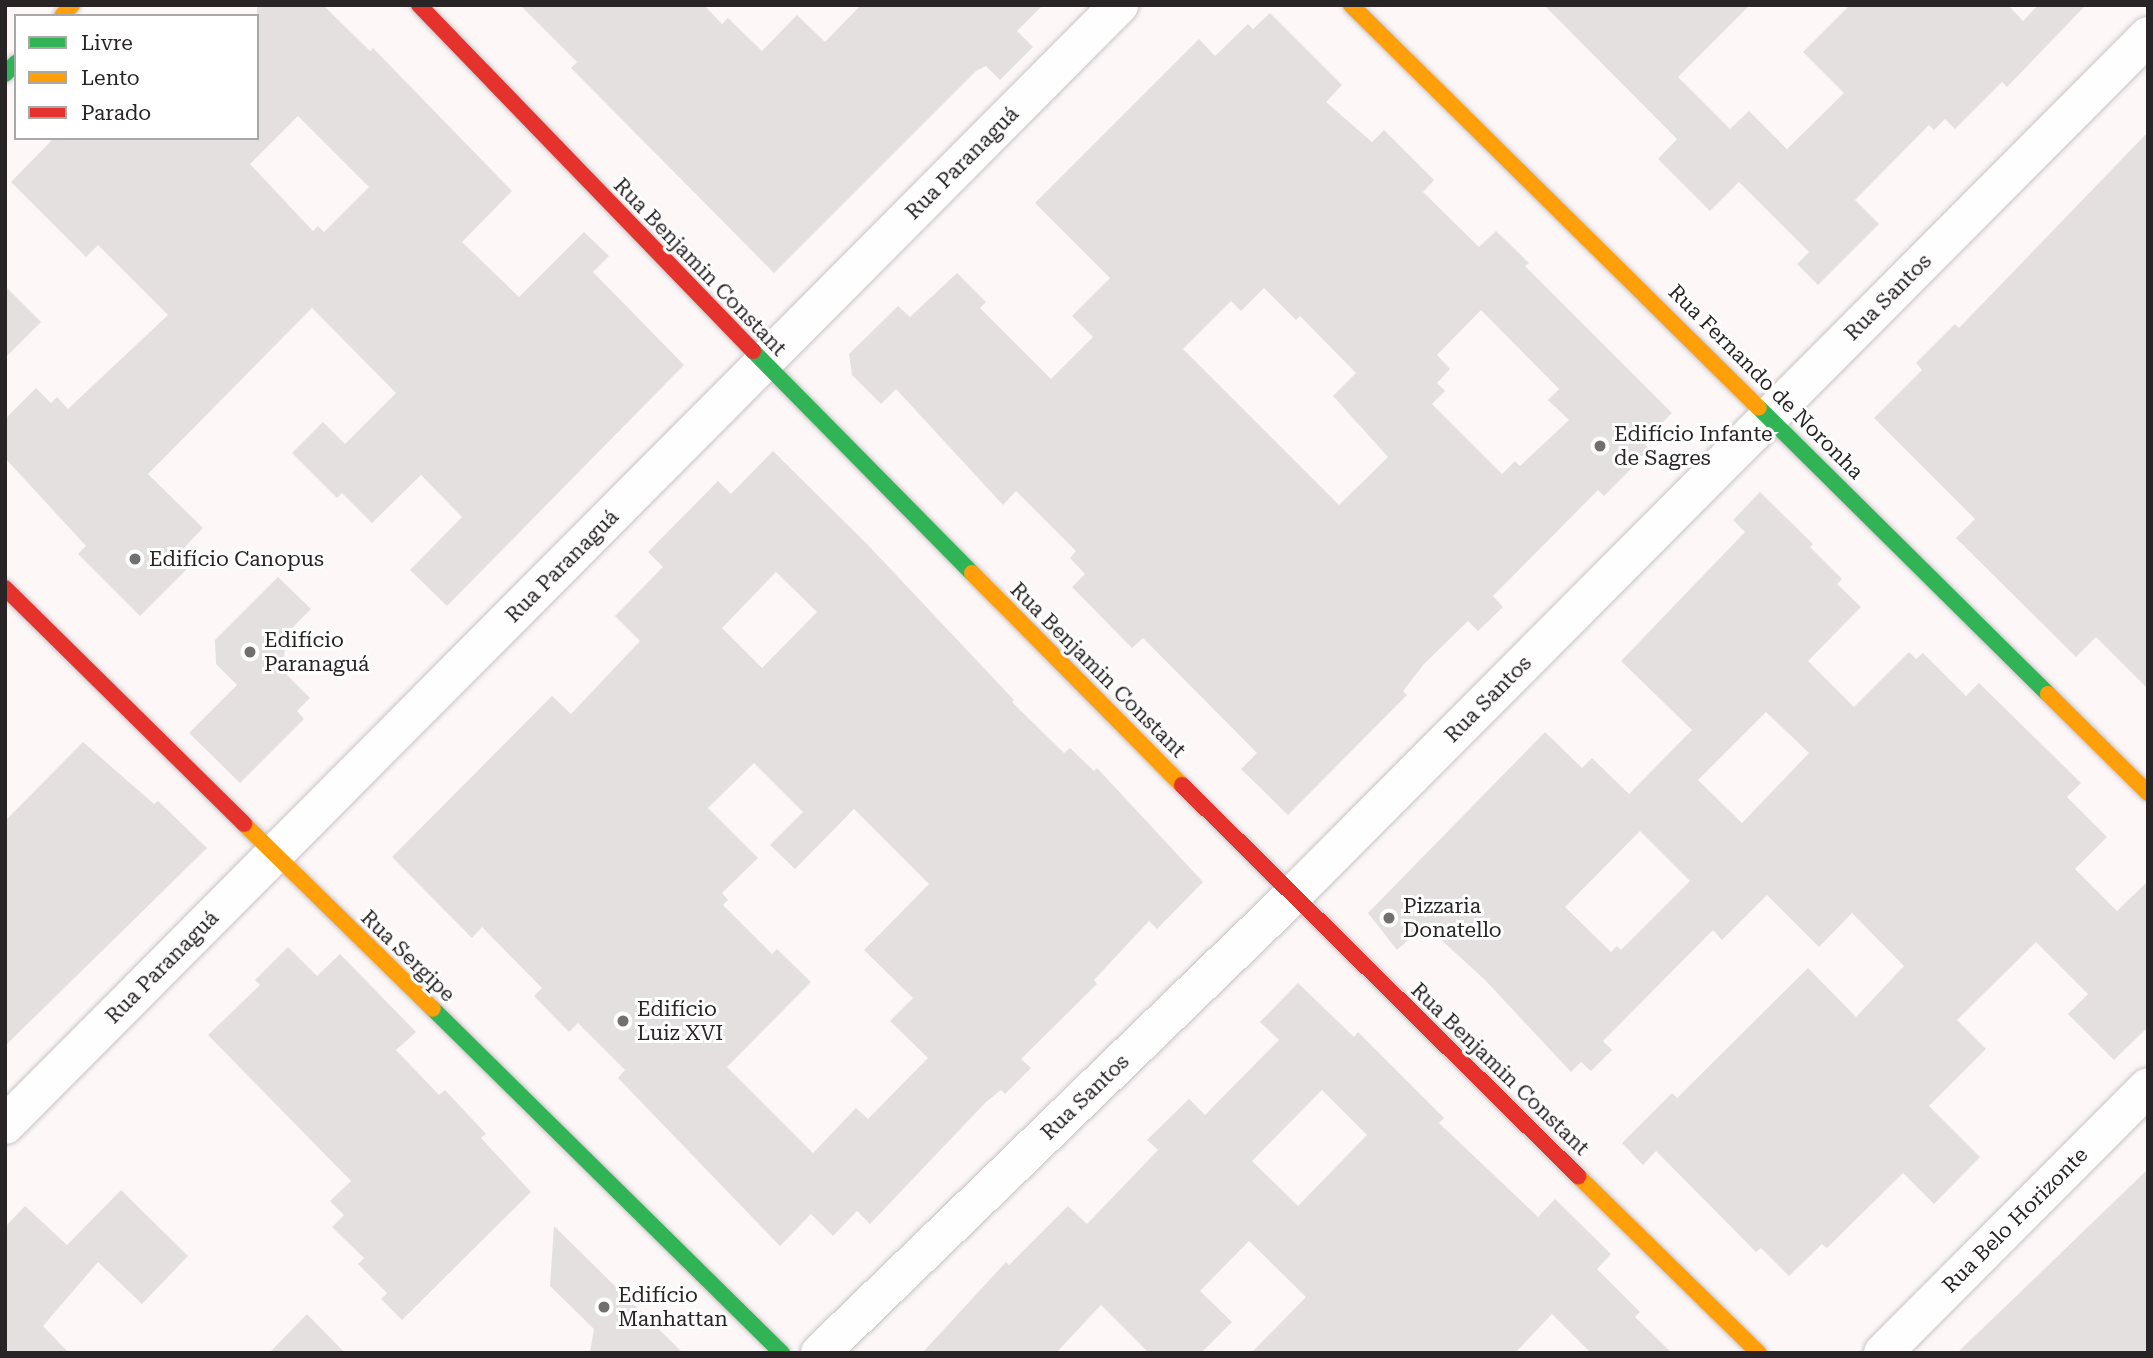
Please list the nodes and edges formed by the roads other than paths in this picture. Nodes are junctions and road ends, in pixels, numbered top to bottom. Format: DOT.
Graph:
graph roads {
  1 [pos="419,5"];
  2 [pos="1119,5"];
  3 [pos="1351,5"];
  4 [pos="2148,36"];
  5 [pos="764,363"];
  6 [pos="1770,415"];
  7 [pos="5,588"];
  8 [pos="2148,793"];
  9 [pos="274,855"];
  10 [pos="1292,896"];
  11 [pos="2148,1087"];
  12 [pos="5,1125"];
  13 [pos="782,1353"];
  14 [pos="820,1353"];
  15 [pos="1759,1353"];
  16 [pos="1883,1353"];
  1 -- 5 [label="street, Rua Benjamin Constant"];
  2 -- 5 [label="street, Rua Paranaguá"];
  3 -- 6 [label="street, Rua Fernando de Noronha"];
  4 -- 6 [label="street, Rua Santos"];
  5 -- 9 [label="street, Rua Paranaguá"];
  5 -- 10 [label="street, Rua Benjamin Constant"];
  6 -- 8 [label="street, Rua Fernando de Noronha"];
  6 -- 10 [label="street, Rua Santos"];
  7 -- 9 [label="street, Rua Sergipe"];
  9 -- 12 [label="street, Rua Paranaguá"];
  9 -- 13 [label="street, Rua Sergipe"];
  10 -- 14 [label="street, Rua Santos"];
  10 -- 15 [label="street, Rua Benjamin Constant"];
  11 -- 16 [label="street, Rua Belo Horizonte"];
}
